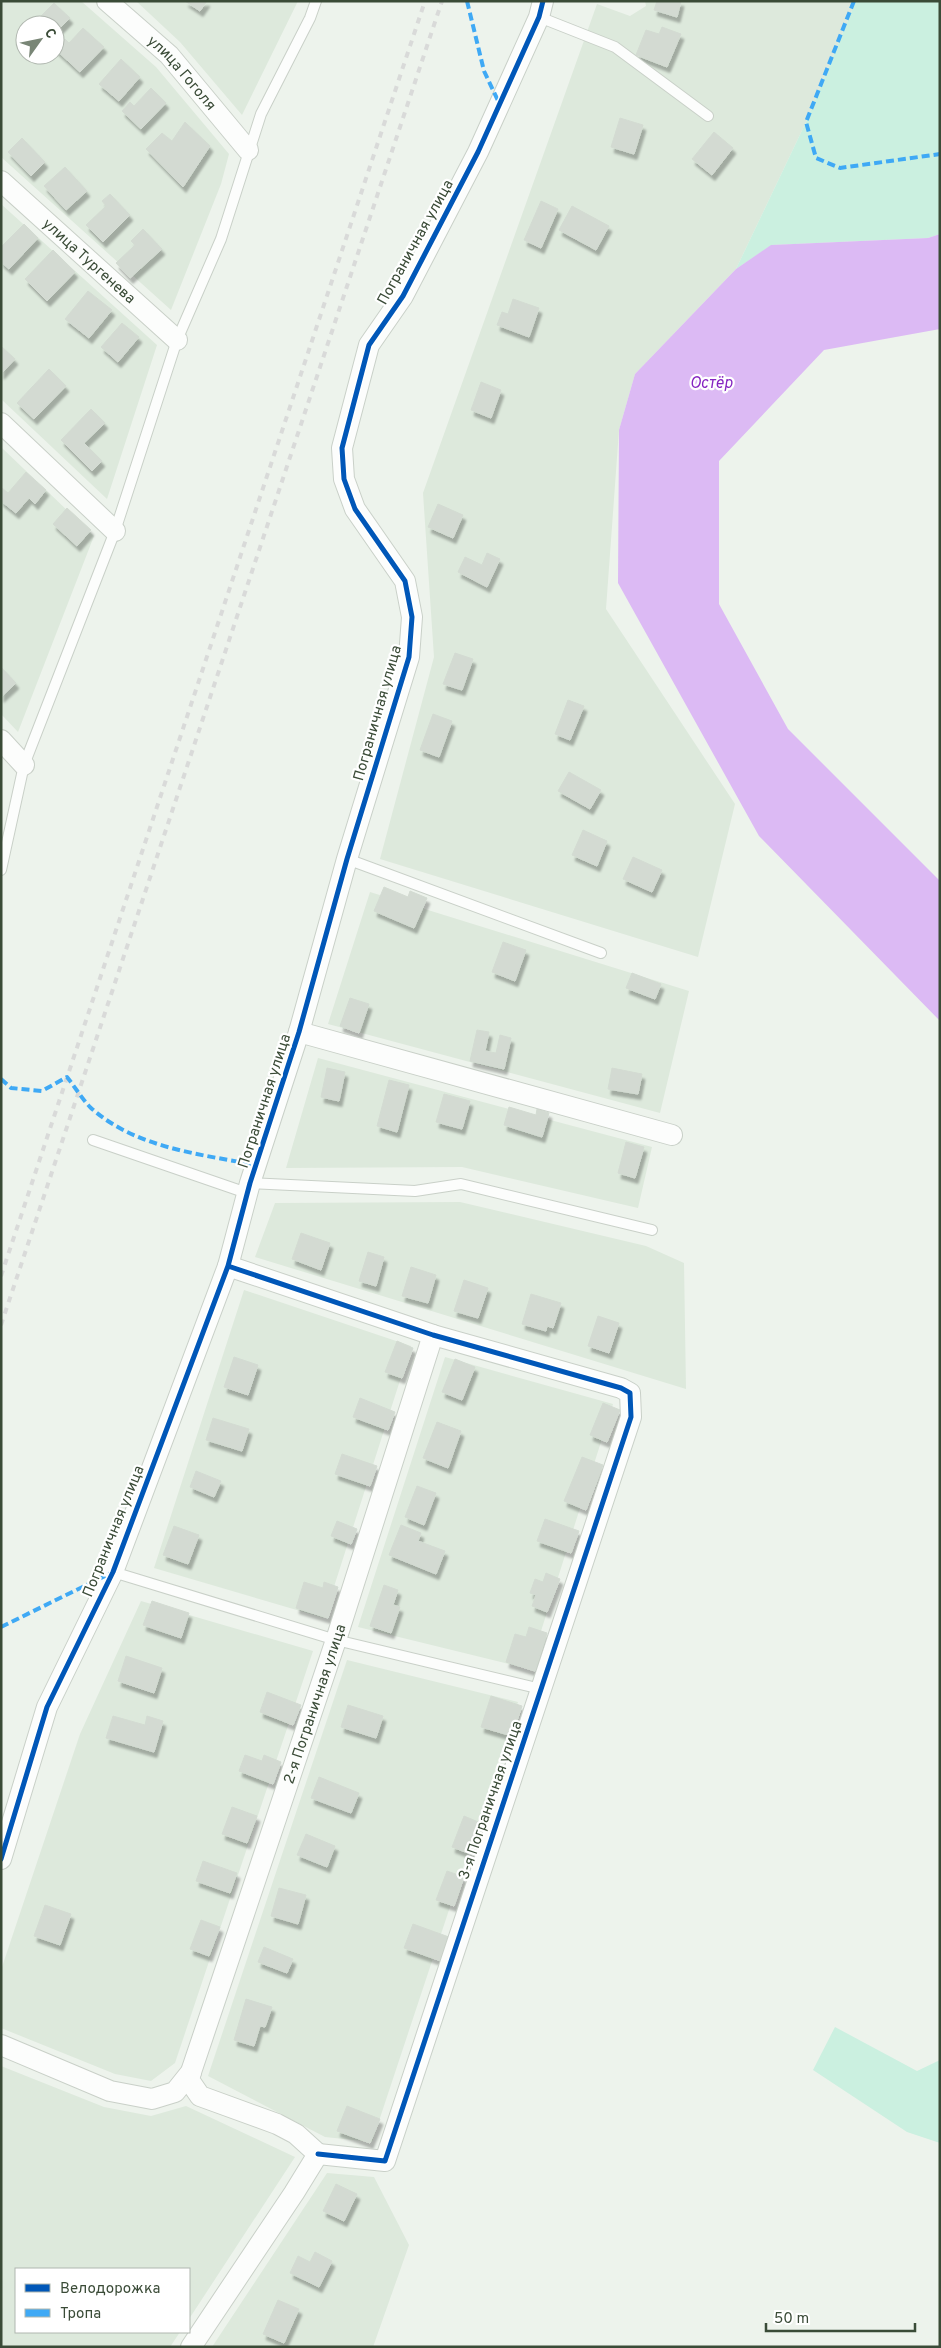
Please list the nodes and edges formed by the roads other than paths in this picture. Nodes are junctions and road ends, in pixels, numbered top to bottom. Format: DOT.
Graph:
graph roads {
  1 [pos="107,1"];
  2 [pos="316,1"];
  3 [pos="541,9"];
  4 [pos="708,116"];
  5 [pos="248,150"];
  6 [pos="1,181"];
  7 [pos="177,340"];
  8 [pos="1,423"];
  9 [pos="115,531"];
  10 [pos="1,740"];
  11 [pos="24,765"];
  12 [pos="347,859"];
  13 [pos="1,870"];
  14 [pos="601,952"];
  15 [pos="299,1032"];
  16 [pos="672,1135"];
  17 [pos="93,1140"];
  18 [pos="250,1183"];
  19 [pos="652,1230"];
  20 [pos="228,1266"];
  21 [pos="433,1335"];
  22 [pos="113,1572"];
  23 [pos="336,1640"];
  24 [pos="540,1689"];
  25 [pos="1,1859"];
  26 [pos="1,2045"];
  27 [pos="191,2072"];
  28 [pos="318,2154"];
  29 [pos="191,2347"];
  1 -- 5 [label="street, улица Гоголя"];
  2 -- 5 [label="lane"];
  3 -- 4 [label="lane"];
  3 -- 12 [label="street, Пограничная улица"];
  5 -- 7 [label="lane"];
  6 -- 7 [label="street, улица Тургенева"];
  7 -- 9 [label="lane"];
  8 -- 9 [label="street"];
  9 -- 11 [label="lane"];
  10 -- 11 [label="street"];
  11 -- 13 [label="lane"];
  12 -- 14 [label="lane"];
  12 -- 15 [label="street, Пограничная улица"];
  15 -- 16 [label="street, Пограничная улица"];
  15 -- 18 [label="street, Пограничная улица"];
  17 -- 18 [label="lane"];
  18 -- 19 [label="lane"];
  18 -- 20 [label="street, Пограничная улица"];
  20 -- 21 [label="street"];
  20 -- 22 [label="street, Пограничная улица"];
  21 -- 23 [label="street, 2-я Пограничная улица"];
  21 -- 24 [label="street, 3-я Пограничная улица"];
  22 -- 23 [label="lane"];
  22 -- 25 [label="street, Пограничная улица"];
  23 -- 24 [label="lane"];
  23 -- 27 [label="street, 2-я Пограничная улица"];
  24 -- 28 [label="street, 3-я Пограничная улица"];
  26 -- 27 [label="street, 2-я Пограничная улица"];
  27 -- 28 [label="street"];
  28 -- 29 [label="street"];
}
